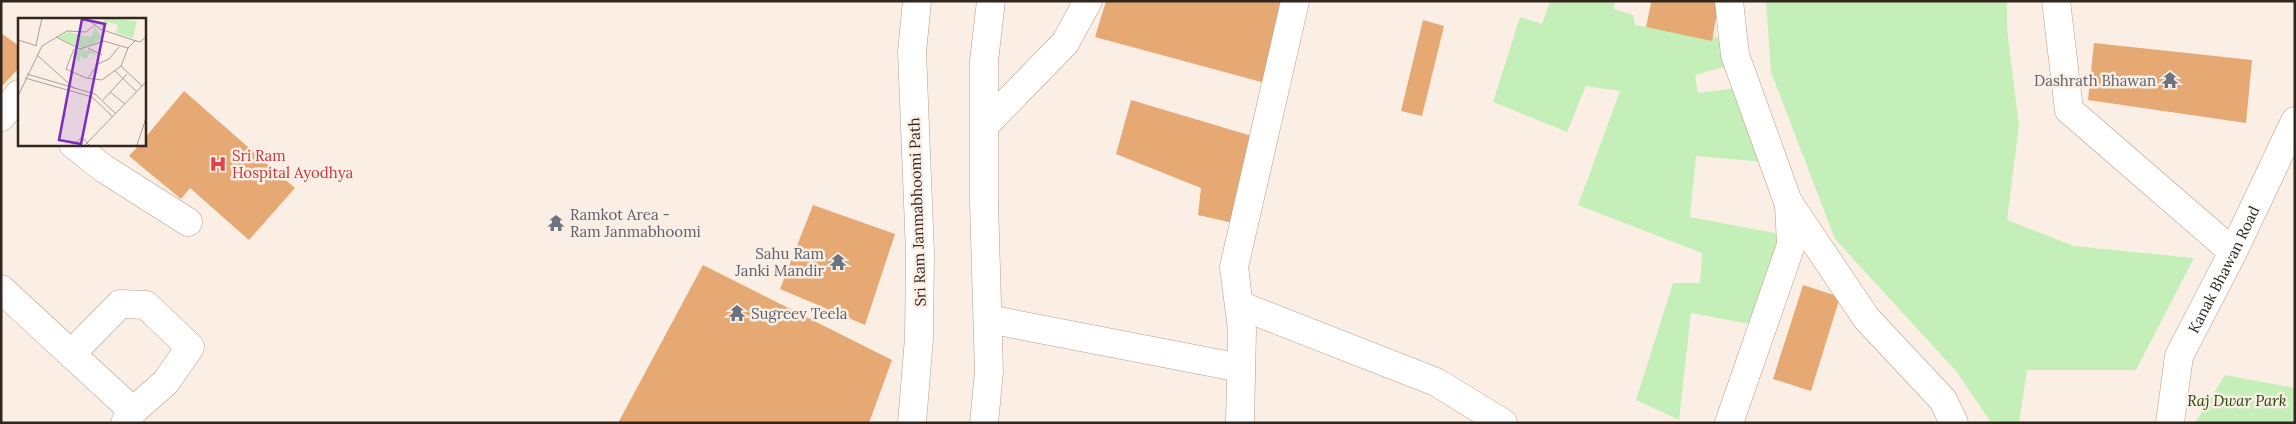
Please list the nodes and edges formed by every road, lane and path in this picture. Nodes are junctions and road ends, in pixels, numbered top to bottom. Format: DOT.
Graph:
graph roads {
  1 [pos="916,1"];
  2 [pos="991,1"];
  3 [pos="1088,1"];
  4 [pos="1295,1"];
  5 [pos="1729,1"];
  6 [pos="2056,1"];
  7 [pos="2295,122"];
  8 [pos="984,125"];
  9 [pos="74,145"];
  10 [pos="1788,202"];
  11 [pos="188,222"];
  12 [pos="2233,252"];
  13 [pos="1,289"];
  14 [pos="1239,305"];
  15 [pos="988,319"];
  16 [pos="71,354"];
  17 [pos="1241,368"];
  18 [pos="129,417"];
  19 [pos="912,423"];
  20 [pos="984,423"];
  21 [pos="1240,423"];
  22 [pos="1503,423"];
  23 [pos="1729,423"];
  24 [pos="1954,423"];
  25 [pos="2170,423"];
  1 -- 19 [label="street, Sri Ram Janmabhoomi Path"];
  2 -- 8 [label="street"];
  3 -- 8 [label="street"];
  4 -- 14 [label="street"];
  5 -- 10 [label="street"];
  6 -- 12 [label="street"];
  7 -- 12 [label="street, Kanak Bhawan Road"];
  8 -- 15 [label="street"];
  9 -- 11 [label="street"];
  10 -- 23 [label="street"];
  10 -- 24 [label="street"];
  12 -- 25 [label="street, Kanak Bhawan Road"];
  13 -- 16 [label="street"];
  14 -- 17 [label="street"];
  14 -- 22 [label="street"];
  15 -- 17 [label="street"];
  15 -- 20 [label="street"];
  16 -- 18 [label="street"];
  16 -- 18 [label="street"];
  17 -- 21 [label="street"];
}
